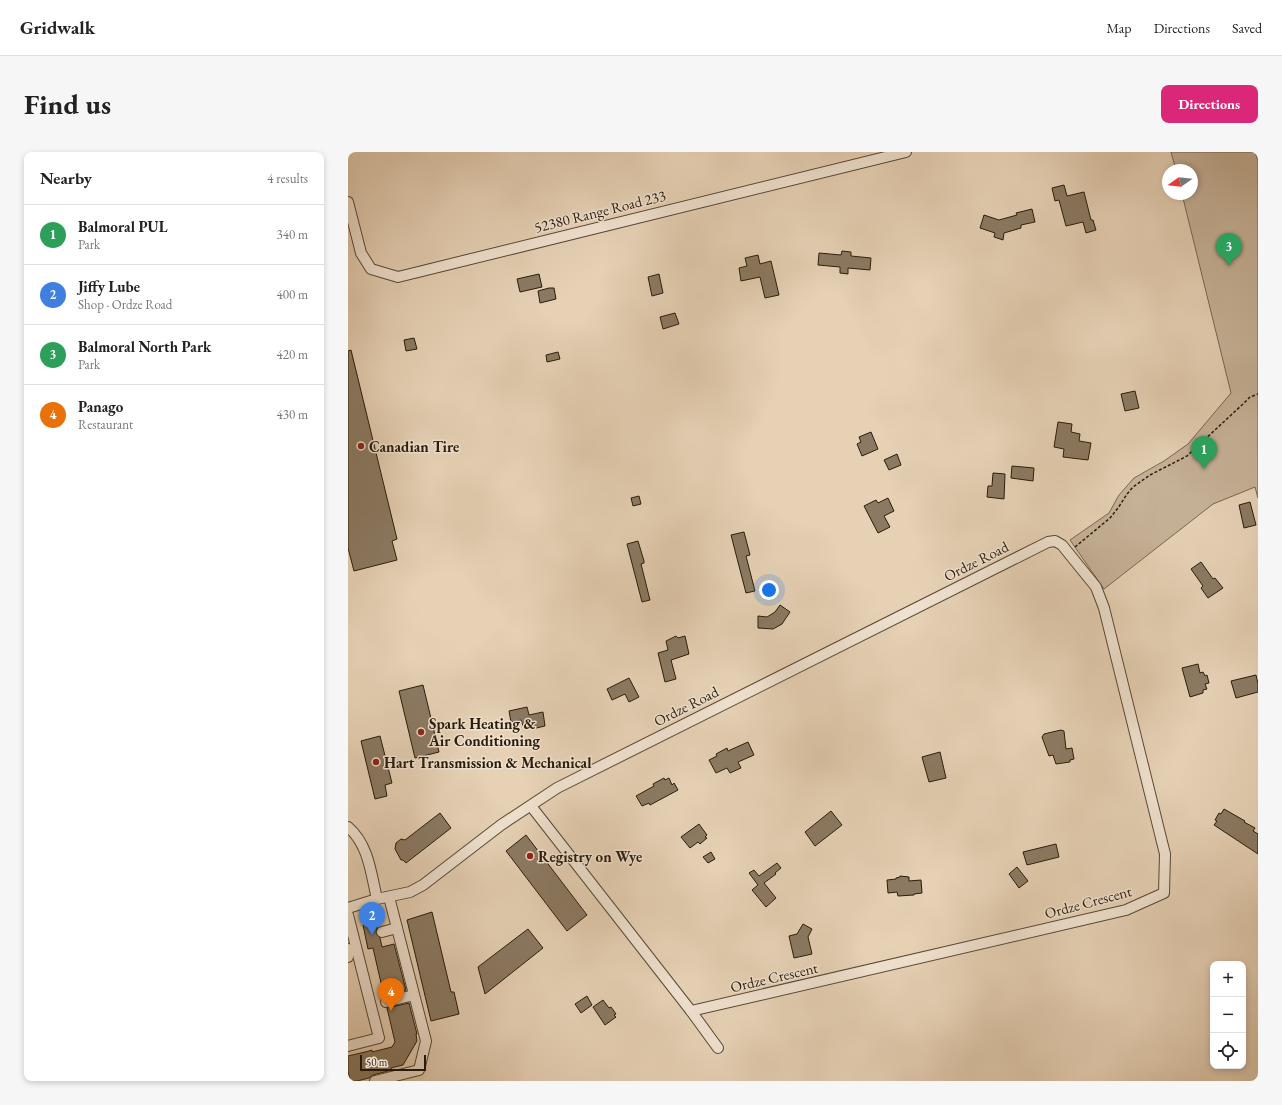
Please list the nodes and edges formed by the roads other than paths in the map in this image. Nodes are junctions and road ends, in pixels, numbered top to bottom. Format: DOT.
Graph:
graph roads {
  1 [pos="906,152"];
  2 [pos="348,202"];
  3 [pos="1048,542"];
  4 [pos="531,806"];
  5 [pos="348,827"];
  6 [pos="389,897"];
  7 [pos="377,899"];
  8 [pos="348,908"];
  9 [pos="348,915"];
  10 [pos="397,928"];
  11 [pos="382,932"];
  12 [pos="348,949"];
  13 [pos="348,957"];
  14 [pos="414,995"];
  15 [pos="386,1002"];
  16 [pos="692,1011"];
  17 [pos="348,1046"];
  18 [pos="718,1048"];
  19 [pos="375,1081"];
  1 -- 2 [label="street, 52380 Range Road 233"];
  3 -- 4 [label="street, Ordze Road"];
  3 -- 16 [label="street, Ordze Crescent"];
  4 -- 6 [label="street, Ordze Road"];
  4 -- 16 [label="street"];
  5 -- 7 [label="street"];
  6 -- 7 [label="street, Ordze Road"];
  6 -- 10 [label="street"];
  7 -- 8 [label="street, Ordze Road"];
  9 -- 17 [label="street"];
  10 -- 11 [label="street"];
  10 -- 14 [label="street"];
  12 -- 13 [label="street"];
  14 -- 15 [label="street"];
  14 -- 19 [label="street"];
  16 -- 18 [label="street"];
}
